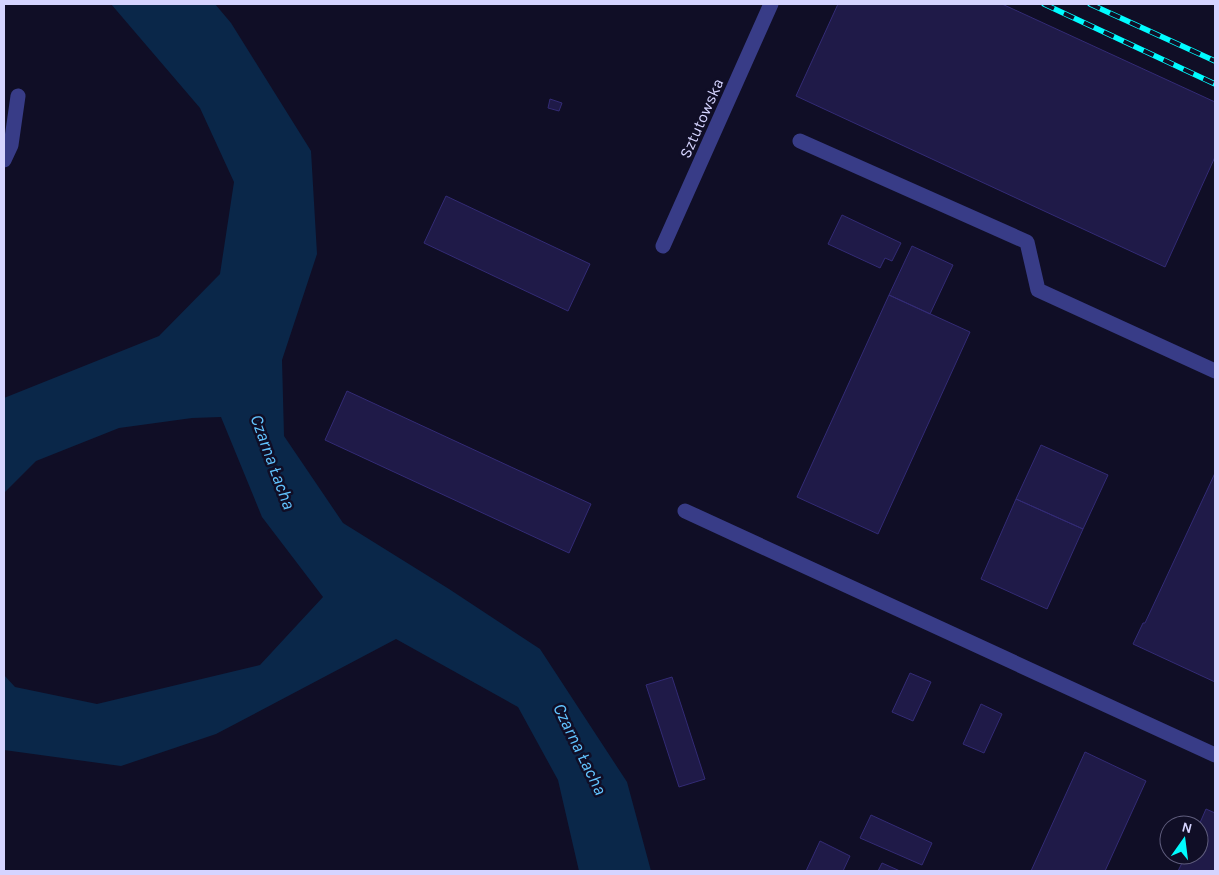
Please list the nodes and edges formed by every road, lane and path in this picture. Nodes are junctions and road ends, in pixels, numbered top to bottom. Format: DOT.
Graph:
graph roads {
  1 [pos="771,4"];
  2 [pos="18,96"];
  3 [pos="800,141"];
  4 [pos="4,160"];
  5 [pos="663,246"];
  6 [pos="1215,371"];
  7 [pos="684,512"];
  8 [pos="1215,755"];
  1 -- 5 [label="street, Sztutowska"];
  2 -- 4 [label="street"];
  3 -- 6 [label="street"];
  7 -- 8 [label="street"];
}
